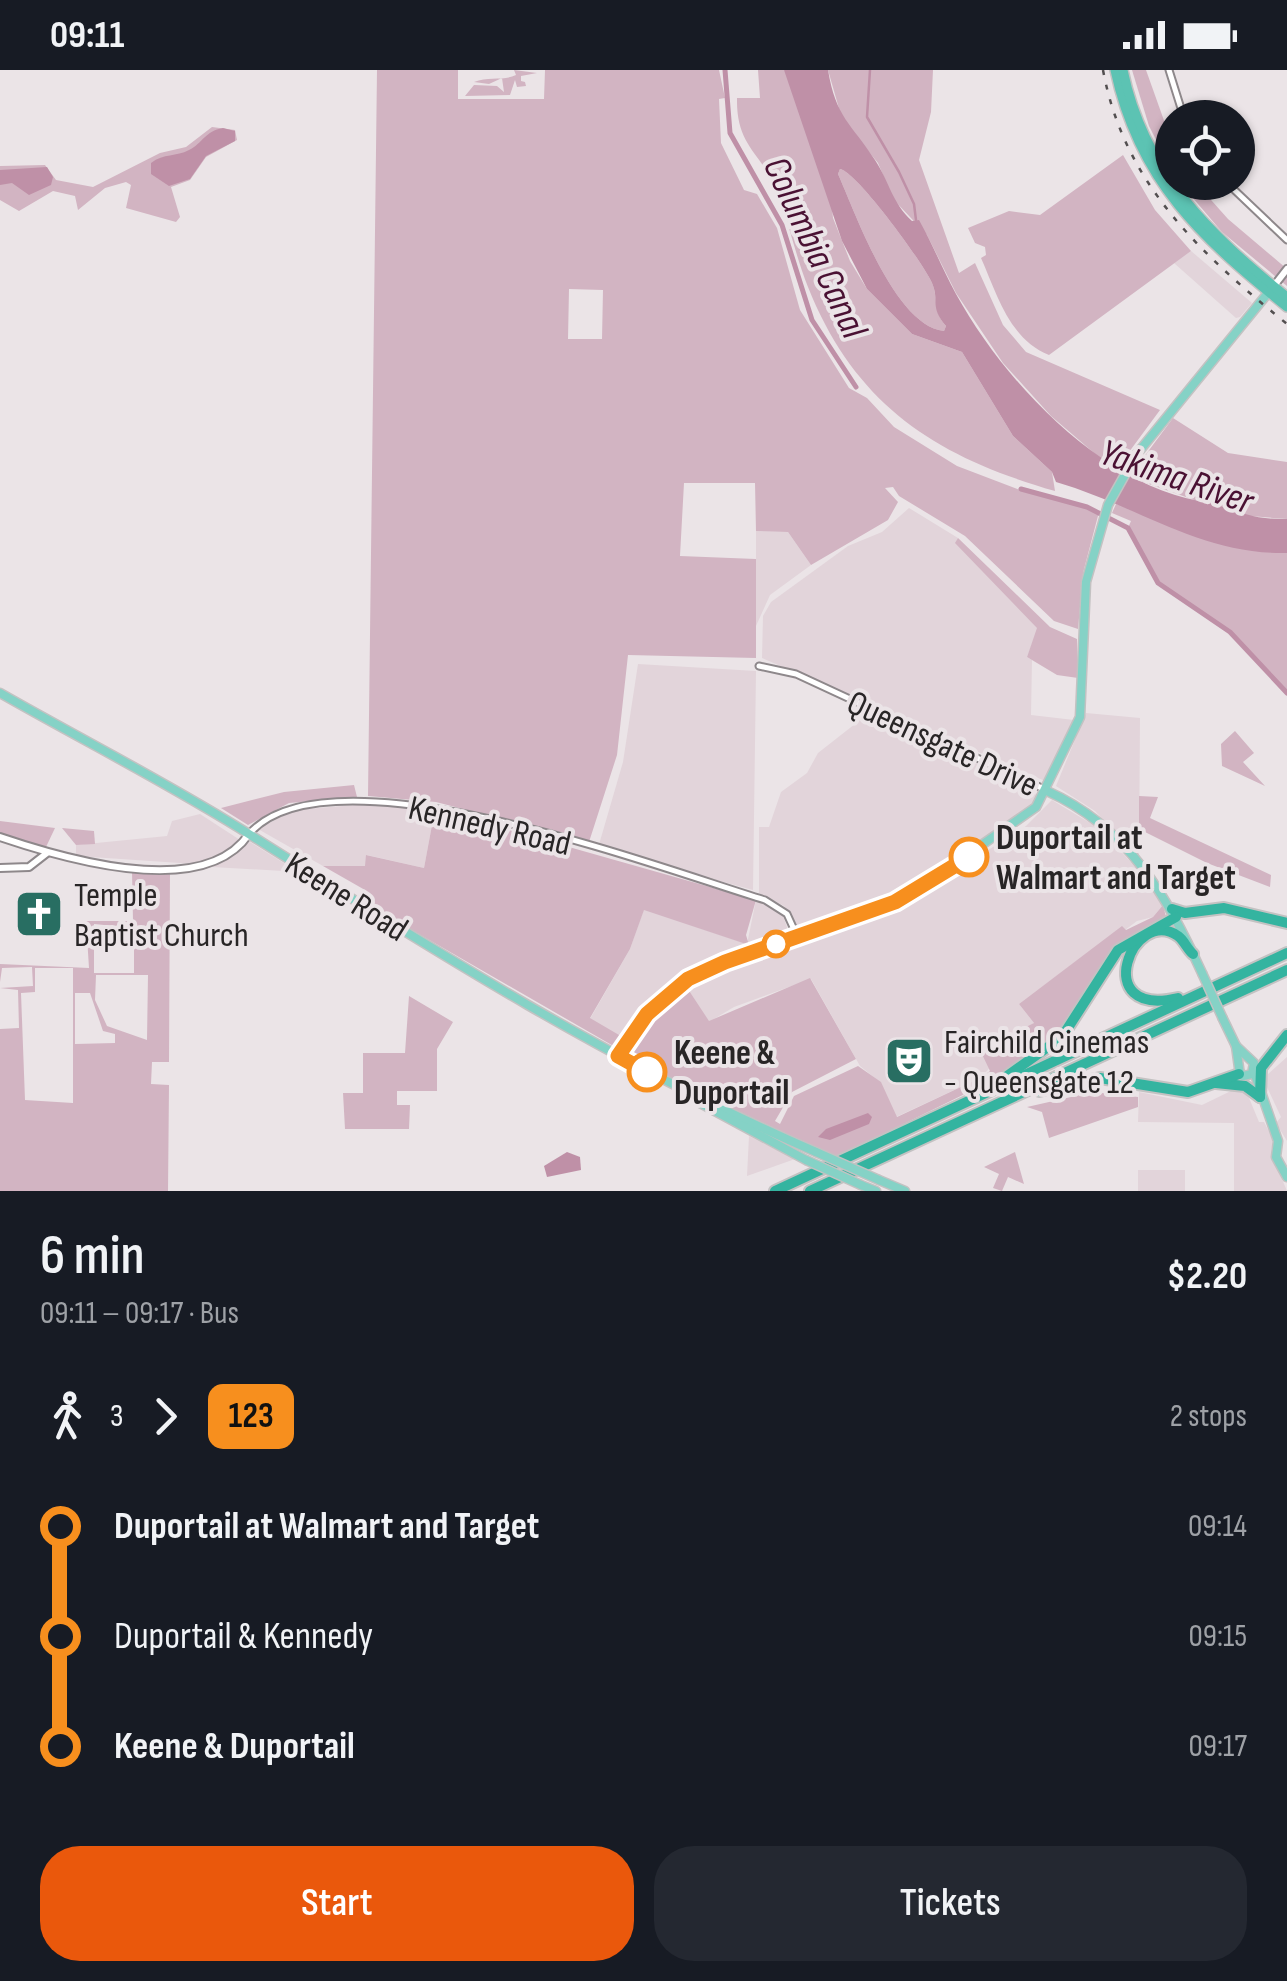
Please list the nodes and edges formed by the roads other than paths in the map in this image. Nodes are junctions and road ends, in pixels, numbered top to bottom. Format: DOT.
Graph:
graph roads {
  1 [pos="1119,70"];
  2 [pos="1169,70"];
  3 [pos="1178,100"];
  4 [pos="1245,200"];
  5 [pos="1287,240"];
  6 [pos="1287,269"];
  7 [pos="1271,289"];
  8 [pos="1287,297"];
  9 [pos="1287,307"];
  10 [pos="759,666"];
  11 [pos="0,693"];
  12 [pos="1047,790"];
  13 [pos="250,834"];
  14 [pos="0,837"];
  15 [pos="47,852"];
  16 [pos="0,868"];
  17 [pos="1174,913"];
  18 [pos="1287,923"];
  19 [pos="797,936"];
  20 [pos="1287,953"];
  21 [pos="1193,954"];
  22 [pos="1287,970"];
  23 [pos="1226,982"];
  24 [pos="1287,1035"];
  25 [pos="1236,1046"];
  26 [pos="1276,1051"];
  27 [pos="618,1056"];
  28 [pos="1254,1071"];
  29 [pos="1241,1075"];
  30 [pos="1212,1084"];
  31 [pos="1260,1097"];
  32 [pos="695,1098"];
  33 [pos="972,1116"];
  34 [pos="926,1121"];
  35 [pos="757,1136"];
  36 [pos="784,1138"];
  37 [pos="1284,1147"];
  38 [pos="1284,1163"];
  39 [pos="1287,1177"];
  40 [pos="775,1191"];
  41 [pos="810,1191"];
  42 [pos="876,1191"];
  43 [pos="905,1191"];
  1 -- 7 [label="highway"];
  2 -- 3 [label="street"];
  4 -- 5 [label="street"];
  6 -- 7 [label="main road"];
  7 -- 8 [label="highway"];
  7 -- 9 [label="highway"];
  7 -- 12 [label="main road"];
  10 -- 12 [label="street, Queensgate Drive"];
  11 -- 13 [label="main road, Keene Road"];
  12 -- 17 [label="main road, Queensgate Drive"];
  12 -- 19 [label="main road"];
  13 -- 15 [label="main road, Kennedy Road"];
  13 -- 19 [label="street, Kennedy Road"];
  13 -- 27 [label="main road, Keene Road"];
  14 -- 15 [label="main road, Kennedy Road"];
  15 -- 16 [label="main road"];
  17 -- 18 [label="highway"];
  17 -- 21 [label="main road, Queensgate Drive"];
  17 -- 34 [label="highway"];
  19 -- 27 [label="main road"];
  20 -- 23 [label="highway"];
  21 -- 23 [label="highway"];
  21 -- 25 [label="main road, Queensgate Drive, bridge"];
  22 -- 33 [label="highway"];
  23 -- 34 [label="highway"];
  24 -- 26 [label="highway"];
  25 -- 28 [label="main road"];
  25 -- 29 [label="main road"];
  26 -- 28 [label="highway"];
  26 -- 31 [label="highway"];
  27 -- 32 [label="main road, Keene Road"];
  28 -- 29 [label="main road"];
  28 -- 31 [label="main road"];
  29 -- 30 [label="highway"];
  29 -- 31 [label="main road"];
  30 -- 31 [label="highway"];
  30 -- 33 [label="highway"];
  31 -- 37 [label="main road"];
  32 -- 35 [label="main road, Keene Road"];
  32 -- 36 [label="main road, Keene Road"];
  33 -- 41 [label="highway"];
  34 -- 40 [label="highway"];
  35 -- 36 [label="main road"];
  35 -- 42 [label="main road, Keene Road, bridge"];
  36 -- 43 [label="main road, Keene Road, bridge"];
  37 -- 38 [label="main road"];
  38 -- 39 [label="main road"];
}
